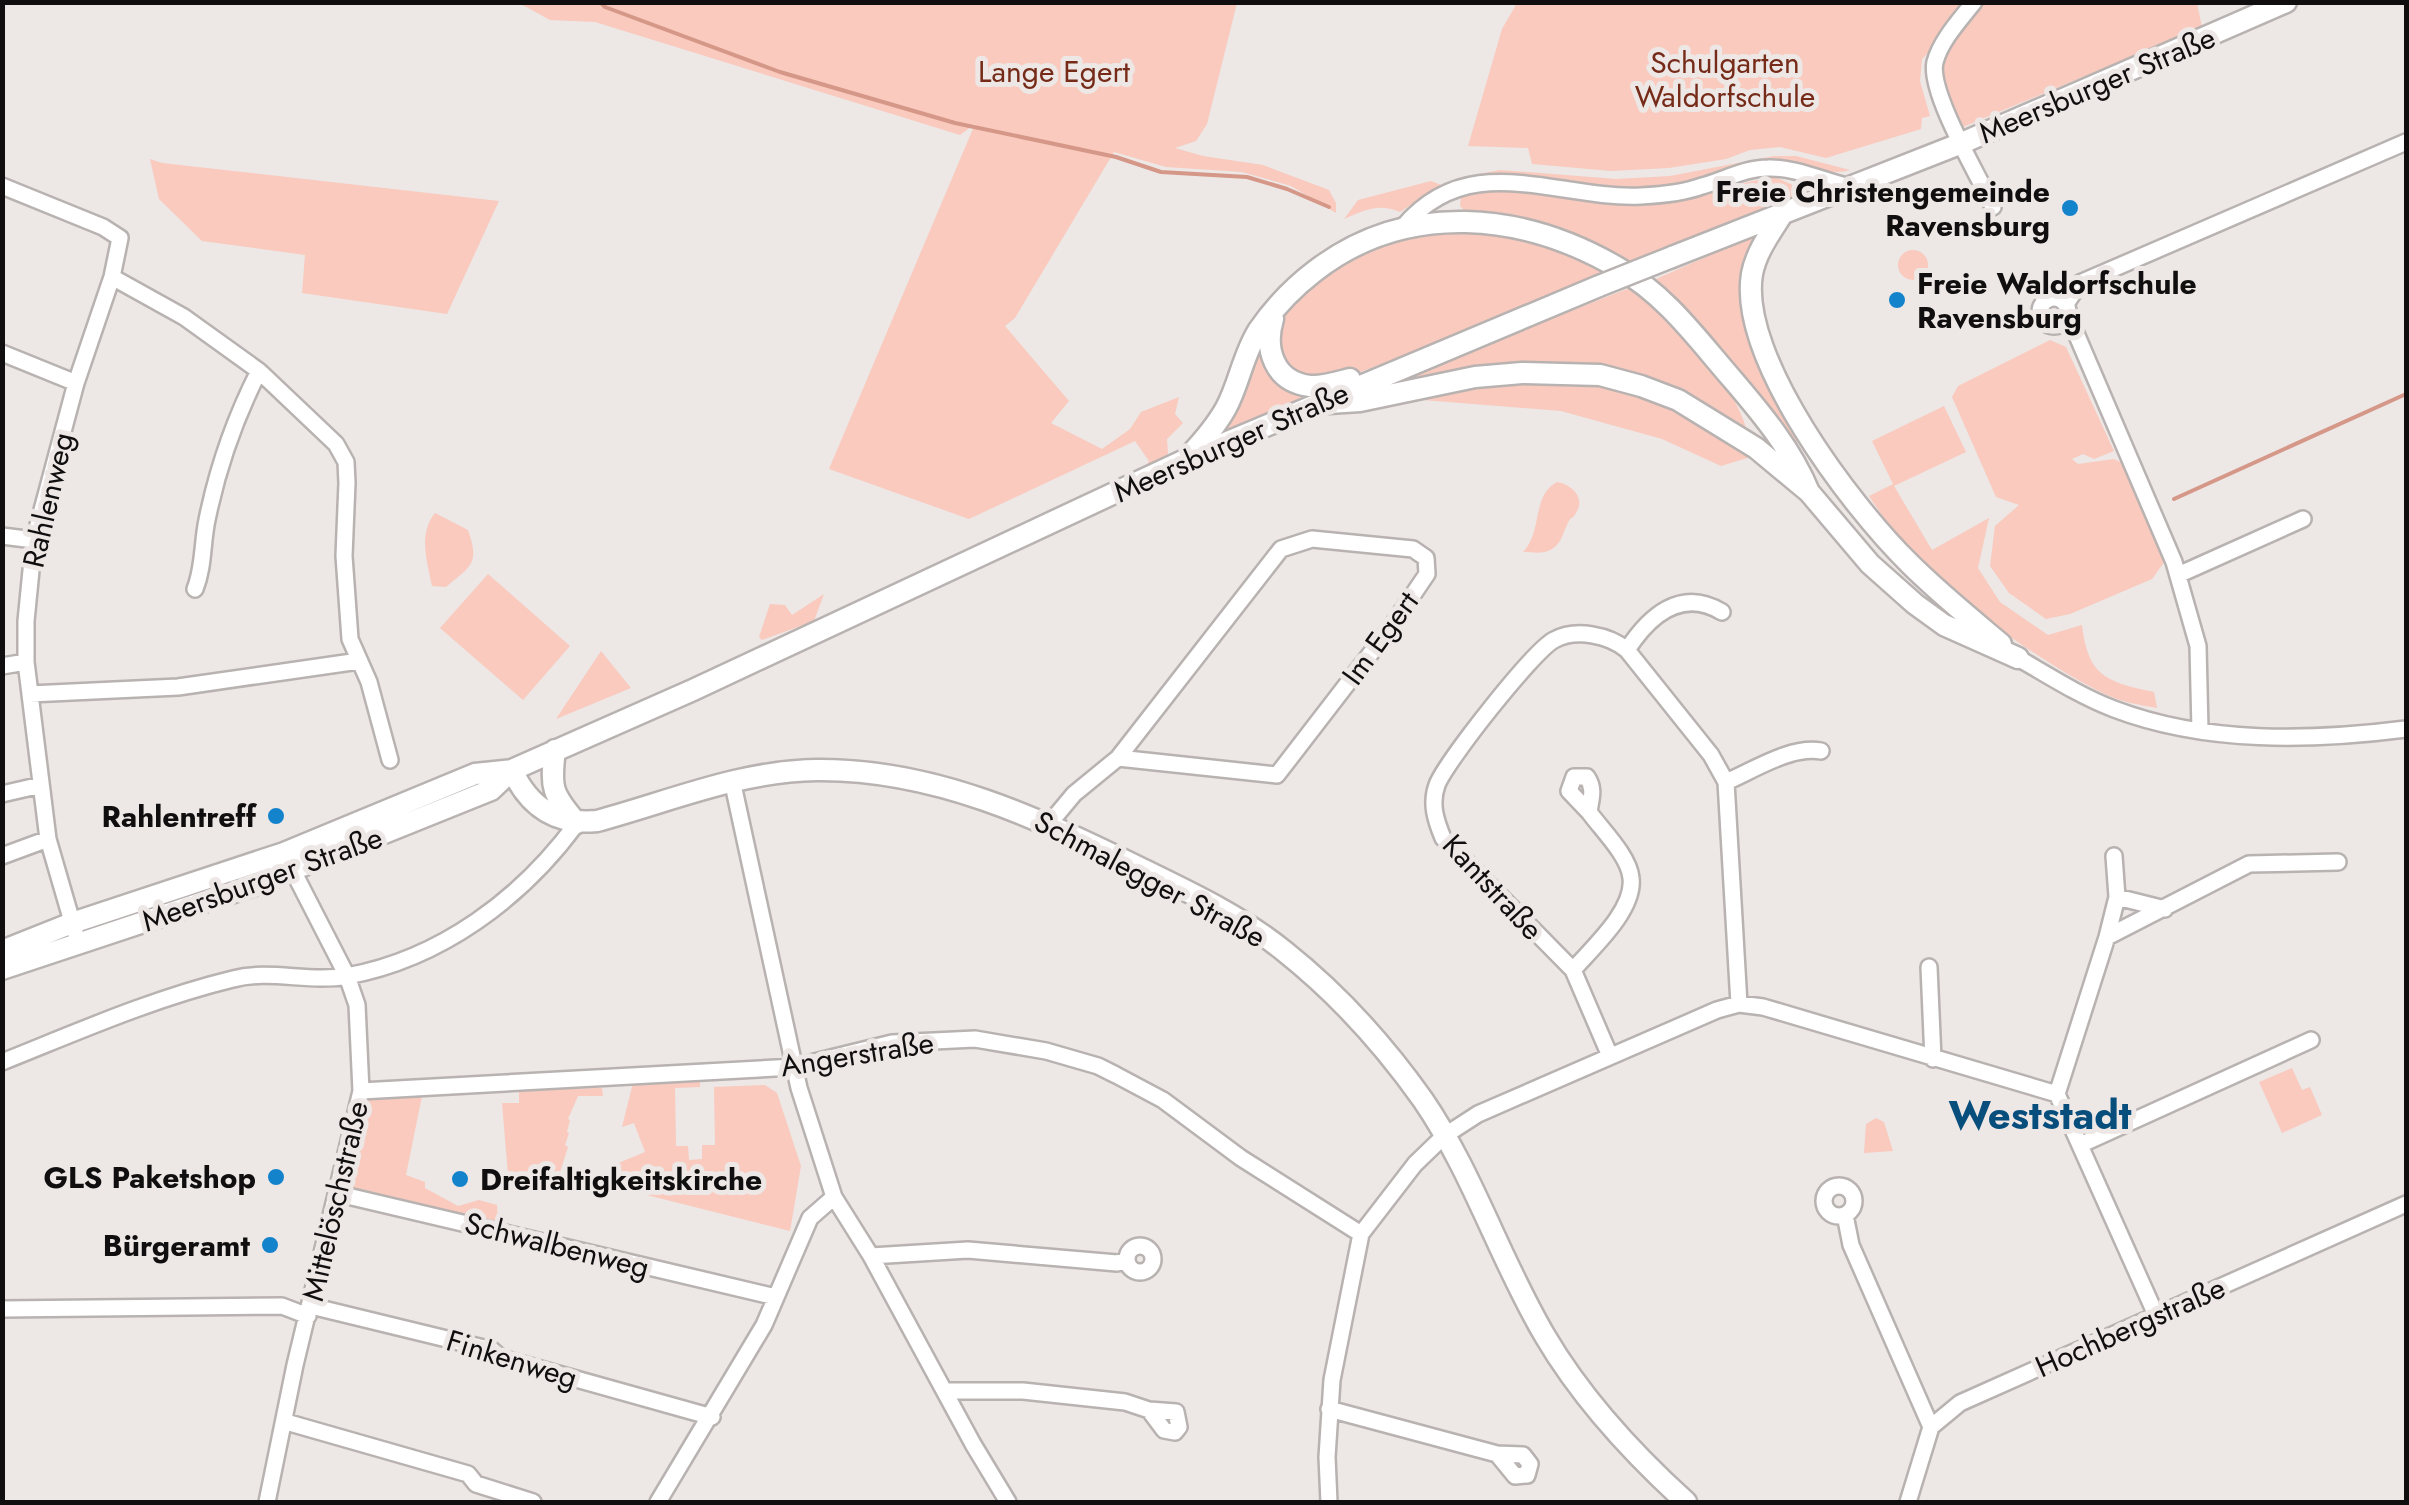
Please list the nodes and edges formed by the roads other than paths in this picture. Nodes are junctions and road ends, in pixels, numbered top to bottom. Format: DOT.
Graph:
graph roads {
  1 [pos="1974,2"];
  2 [pos="2286,2"];
  3 [pos="2406,142"];
  4 [pos="1962,144"];
  5 [pos="2,186"];
  6 [pos="1850,188"];
  7 [pos="1994,207"];
  8 [pos="1783,213"];
  9 [pos="1403,227"];
  10 [pos="112,277"];
  11 [pos="2066,304"];
  12 [pos="1275,312"];
  13 [pos="2064,321"];
  14 [pos="2,353"];
  15 [pos="259,371"];
  16 [pos="1392,372"];
  17 [pos="1733,381"];
  18 [pos="76,382"];
  19 [pos="1314,404"];
  20 [pos="1756,448"];
  21 [pos="1186,460"];
  22 [pos="1809,492"];
  23 [pos="2302,519"];
  24 [pos="2,536"];
  25 [pos="34,540"];
  26 [pos="2176,569"];
  27 [pos="195,589"];
  28 [pos="1722,612"];
  29 [pos="1627,650"];
  30 [pos="2018,658"];
  31 [pos="359,661"];
  32 [pos="26,662"];
  33 [pos="2,666"];
  34 [pos="30,694"];
  35 [pos="2406,728"];
  36 [pos="2200,730"];
  37 [pos="555,750"];
  38 [pos="1821,751"];
  39 [pos="1118,758"];
  40 [pos="390,760"];
  41 [pos="512,770"];
  42 [pos="732,780"];
  43 [pos="1726,782"];
  44 [pos="41,784"];
  45 [pos="2,794"];
  46 [pos="1589,812"];
  47 [pos="578,823"];
  48 [pos="1049,824"];
  49 [pos="48,838"];
  50 [pos="2,856"];
  51 [pos="2114,856"];
  52 [pos="288,862"];
  53 [pos="2338,862"];
  54 [pos="2117,897"];
  55 [pos="2165,909"];
  56 [pos="72,923"];
  57 [pos="2107,937"];
  58 [pos="78,945"];
  59 [pos="2,951"];
  60 [pos="1929,966"];
  61 [pos="2,969"];
  62 [pos="1573,970"];
  63 [pos="347,976"];
  64 [pos="1739,1004"];
  65 [pos="2311,1040"];
  66 [pos="1610,1056"];
  67 [pos="1933,1060"];
  68 [pos="2,1062"];
  69 [pos="794,1066"];
  70 [pos="361,1091"];
  71 [pos="2057,1094"];
  72 [pos="1444,1136"];
  73 [pos="2080,1145"];
  74 [pos="339,1194"];
  75 [pos="834,1197"];
  76 [pos="2406,1204"];
  77 [pos="1845,1215"];
  78 [pos="1361,1234"];
  79 [pos="871,1256"];
  80 [pos="1127,1260"];
  81 [pos="776,1297"];
  82 [pos="2,1309"];
  83 [pos="310,1311"];
  84 [pos="2156,1315"];
  85 [pos="945,1391"];
  86 [pos="1329,1409"];
  87 [pos="1150,1410"];
  88 [pos="712,1417"];
  89 [pos="286,1422"];
  90 [pos="1931,1427"];
  91 [pos="1498,1454"];
  92 [pos="267,1502"];
  93 [pos="533,1502"];
  94 [pos="658,1502"];
  95 [pos="1008,1502"];
  96 [pos="1329,1502"];
  97 [pos="1686,1502"];
  98 [pos="1908,1502"];
  1 -- 4 [label="street"];
  2 -- 4 [label="street, Meersburger Straße"];
  3 -- 11 [label="street"];
  4 -- 6 [label="street, Meersburger Straße"];
  4 -- 7 [label="street, Meersburger Straße"];
  5 -- 10 [label="street, Rahlenweg"];
  6 -- 8 [label="street, Meersburger Straße"];
  6 -- 9 [label="street"];
  8 -- 16 [label="street, Meersburger Straße, bridge"];
  8 -- 30 [label="street"];
  9 -- 12 [label="street"];
  9 -- 17 [label="street"];
  10 -- 15 [label="street"];
  10 -- 18 [label="street, Rahlenweg"];
  11 -- 13 [label="street"];
  11 -- 13 [label="street"];
  12 -- 16 [label="street"];
  12 -- 21 [label="street"];
  13 -- 26 [label="street"];
  14 -- 18 [label="street"];
  15 -- 27 [label="street"];
  15 -- 31 [label="street"];
  16 -- 19 [label="street, Meersburger Straße"];
  17 -- 20 [label="street"];
  17 -- 22 [label="street"];
  18 -- 25 [label="street, Rahlenweg"];
  19 -- 20 [label="street"];
  19 -- 21 [label="street, Meersburger Straße"];
  20 -- 22 [label="street"];
  21 -- 37 [label="street, Meersburger Straße"];
  22 -- 30 [label="street"];
  23 -- 26 [label="street"];
  24 -- 25 [label="street"];
  25 -- 32 [label="street, Rahlenweg"];
  26 -- 36 [label="street"];
  28 -- 29 [label="street"];
  29 -- 43 [label="street"];
  29 -- 62 [label="street, Kantstraße"];
  30 -- 36 [label="street"];
  31 -- 34 [label="street"];
  31 -- 40 [label="street"];
  32 -- 33 [label="street"];
  32 -- 34 [label="street, Rahlenweg"];
  34 -- 44 [label="street, Rahlenweg"];
  35 -- 36 [label="street"];
  37 -- 41 [label="street, Meersburger Straße"];
  37 -- 47 [label="street"];
  38 -- 43 [label="street"];
  39 -- 39 [label="street, Im Egert"];
  39 -- 48 [label="street, Im Egert"];
  41 -- 47 [label="street"];
  41 -- 52 [label="street, Meersburger Straße"];
  42 -- 47 [label="street, Schmalegger Straße"];
  42 -- 48 [label="street, Schmalegger Straße"];
  42 -- 69 [label="street"];
  43 -- 64 [label="street"];
  44 -- 45 [label="street"];
  44 -- 49 [label="street, Rahlenweg"];
  46 -- 62 [label="street"];
  47 -- 63 [label="street"];
  48 -- 72 [label="street, Schmalegger Straße"];
  49 -- 50 [label="street"];
  49 -- 56 [label="street, Rahlenweg"];
  51 -- 54 [label="street"];
  52 -- 56 [label="street, Meersburger Straße"];
  52 -- 58 [label="street, Meersburger Straße"];
  52 -- 63 [label="street, Mittelöschstraße"];
  53 -- 55 [label="street"];
  54 -- 55 [label="street"];
  54 -- 57 [label="street"];
  55 -- 57 [label="street"];
  56 -- 58 [label="street, Rahlenweg"];
  56 -- 59 [label="street, Meersburger Straße"];
  57 -- 71 [label="street"];
  58 -- 61 [label="street, Meersburger Straße"];
  60 -- 67 [label="street"];
  62 -- 66 [label="street, Kantstraße"];
  63 -- 68 [label="street"];
  63 -- 70 [label="street, Mittelöschstraße"];
  64 -- 66 [label="street"];
  64 -- 67 [label="street"];
  65 -- 73 [label="street"];
  66 -- 72 [label="street"];
  67 -- 71 [label="street"];
  69 -- 70 [label="street, Angerstraße"];
  69 -- 75 [label="street"];
  69 -- 78 [label="street, Angerstraße"];
  70 -- 74 [label="street, Mittelöschstraße"];
  71 -- 73 [label="street"];
  72 -- 78 [label="street"];
  72 -- 97 [label="street, Schmalegger Straße"];
  73 -- 84 [label="street"];
  74 -- 81 [label="street, Schwalbenweg"];
  74 -- 83 [label="street, Mittelöschstraße"];
  75 -- 79 [label="street"];
  75 -- 81 [label="street"];
  76 -- 84 [label="street, Hochbergstraße"];
  77 -- 90 [label="street"];
  78 -- 86 [label="street"];
  79 -- 80 [label="street"];
  79 -- 85 [label="street"];
  81 -- 88 [label="street"];
  82 -- 83 [label="street, Finkenweg"];
  83 -- 88 [label="street, Finkenweg"];
  83 -- 89 [label="street, Mittelöschstraße"];
  84 -- 90 [label="street, Hochbergstraße"];
  85 -- 87 [label="street"];
  85 -- 95 [label="street"];
  86 -- 91 [label="street"];
  86 -- 96 [label="street"];
  88 -- 94 [label="street"];
  89 -- 92 [label="street, Mittelöschstraße"];
  89 -- 93 [label="street"];
  90 -- 98 [label="street"];
}
